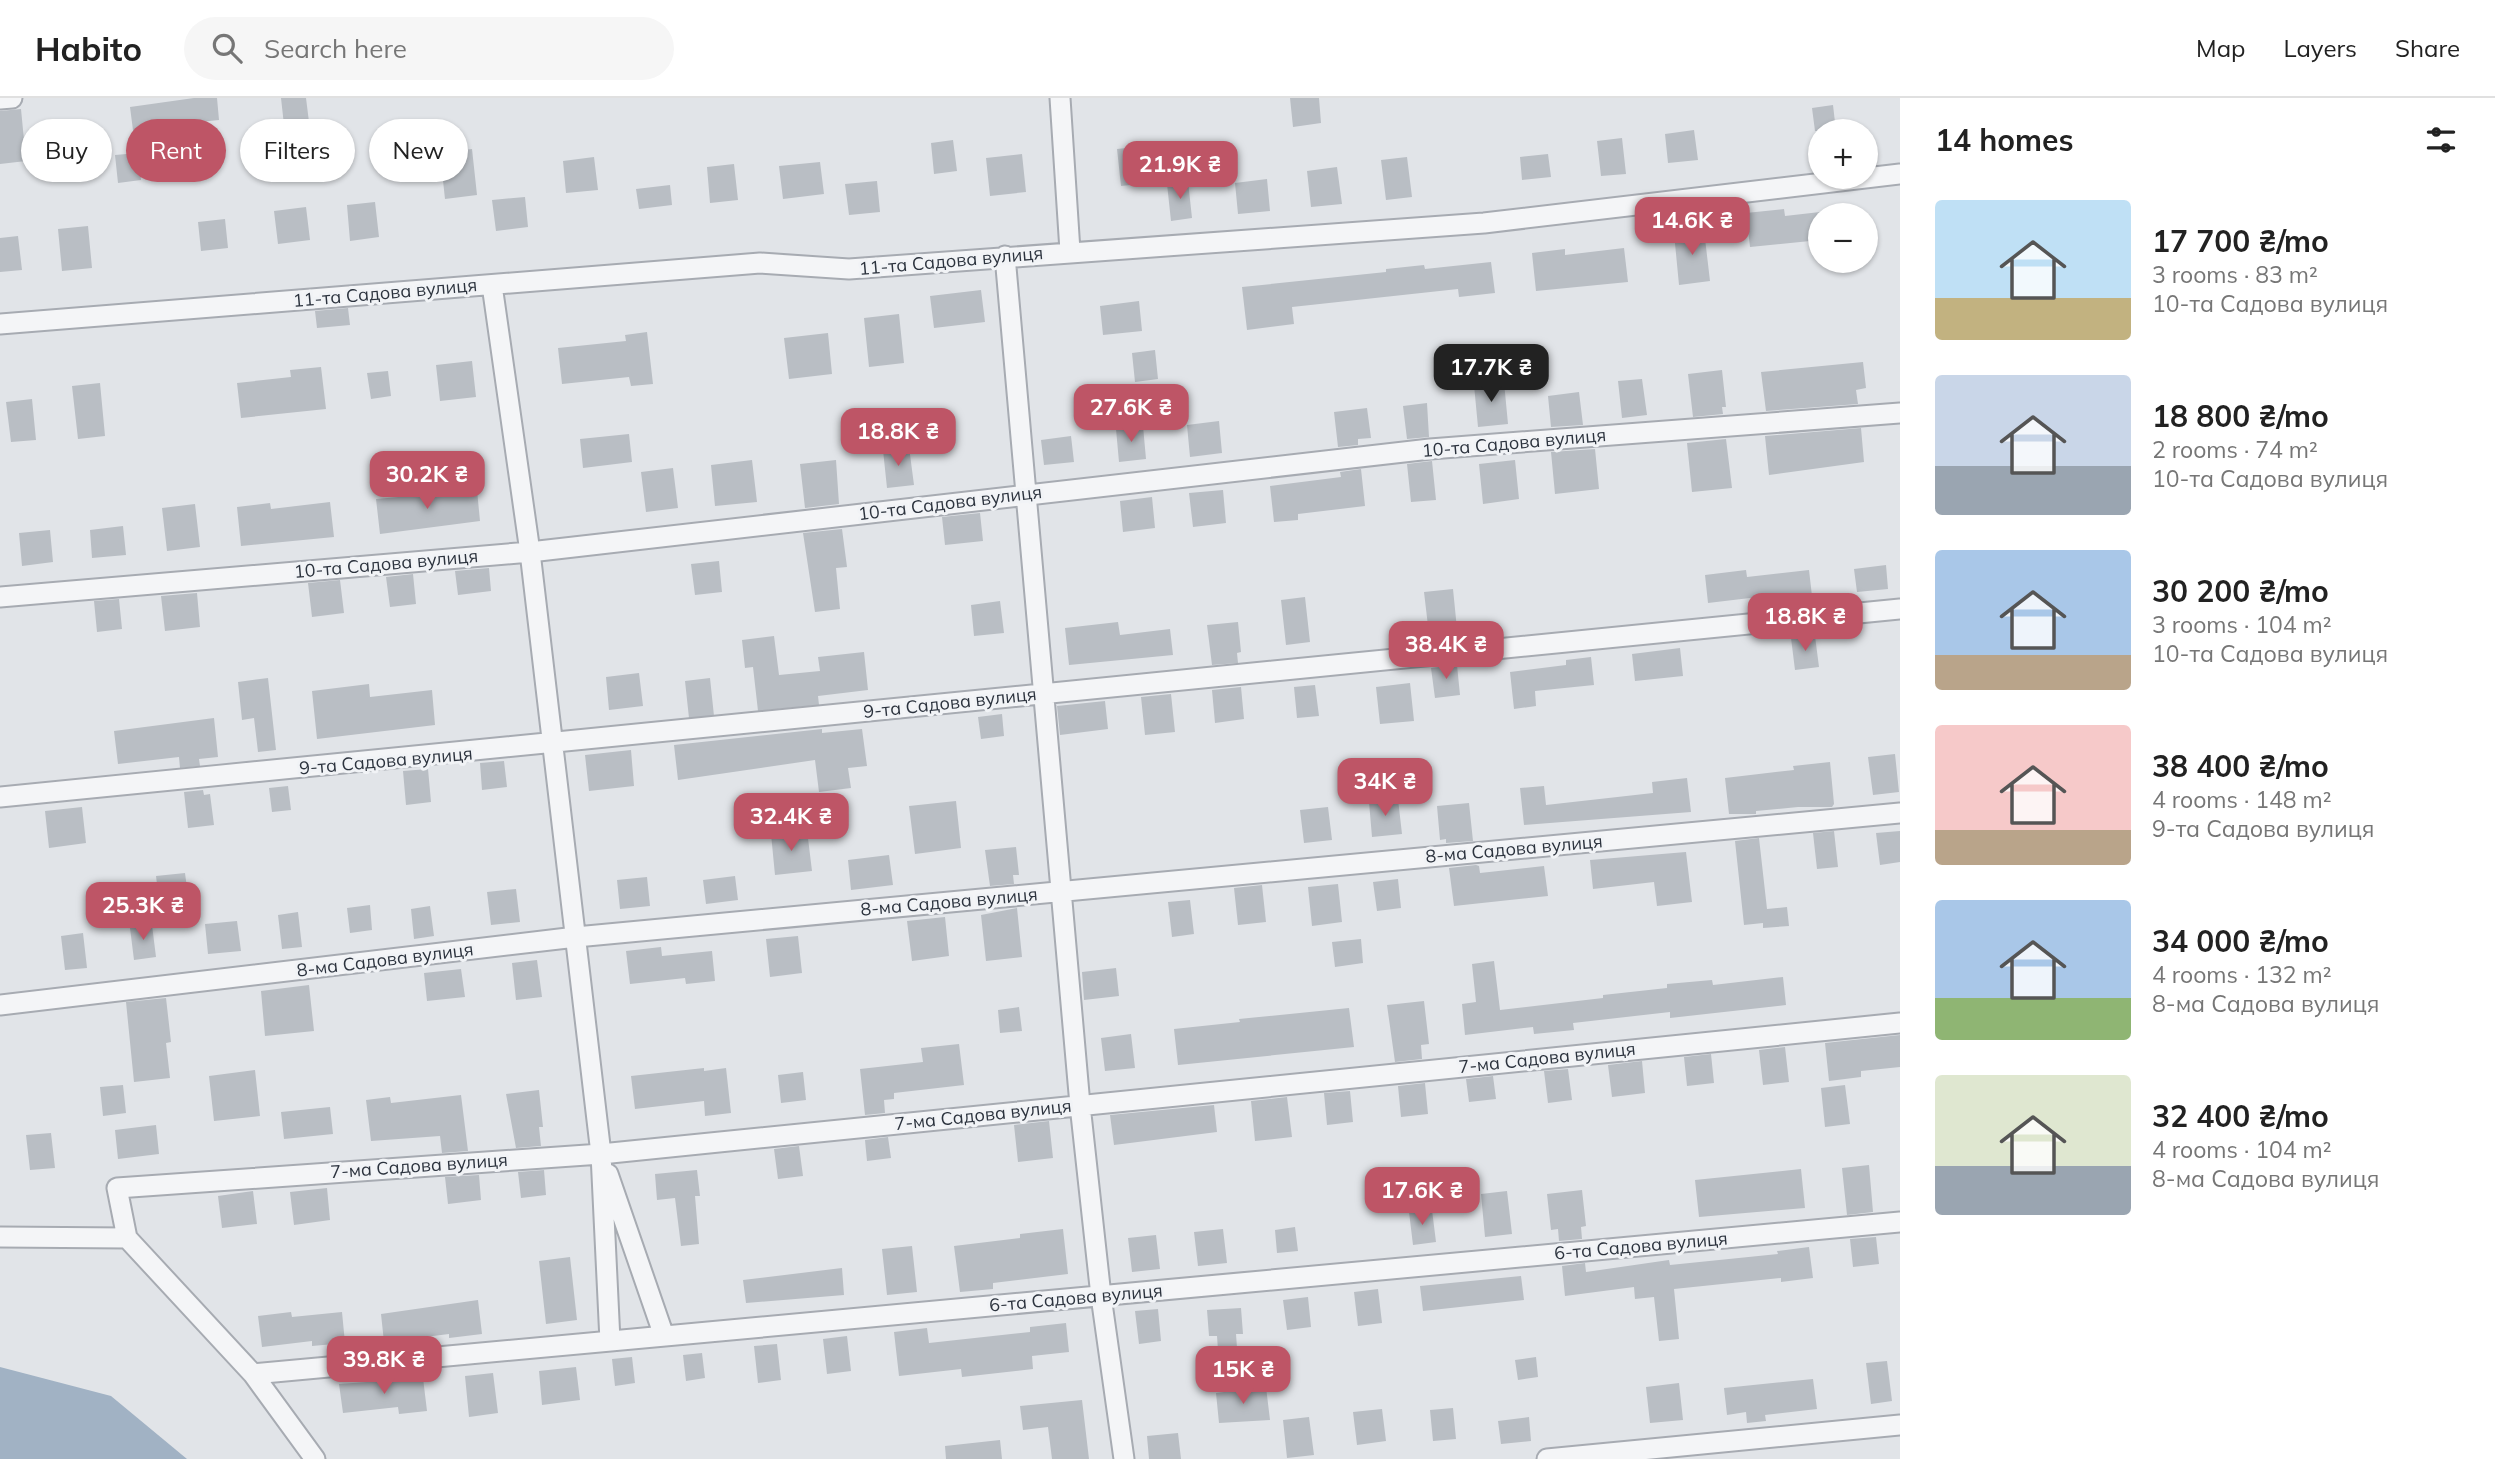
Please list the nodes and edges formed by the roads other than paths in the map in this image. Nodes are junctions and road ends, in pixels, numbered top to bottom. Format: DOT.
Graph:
graph roads {
  1 [pos="12,98"];
  2 [pos="1060,98"];
  3 [pos="0,99"];
  4 [pos="1900,174"];
  5 [pos="1070,251"];
  6 [pos="1005,256"];
  7 [pos="492,285"];
  8 [pos="0,324"];
  9 [pos="1900,413"];
  10 [pos="1025,494"];
  11 [pos="530,552"];
  12 [pos="0,597"];
  13 [pos="1900,609"];
  14 [pos="1045,693"];
  15 [pos="553,745"];
  16 [pos="0,797"];
  17 [pos="1900,813"];
  18 [pos="1059,892"];
  19 [pos="576,937"];
  20 [pos="0,1005"];
  21 [pos="1900,1023"];
  22 [pos="1080,1105"];
  23 [pos="601,1153"];
  24 [pos="1900,1222"];
  25 [pos="0,1237"];
  26 [pos="127,1238"];
  27 [pos="1101,1296"];
  28 [pos="664,1336"];
  29 [pos="610,1341"];
  30 [pos="253,1374"];
  31 [pos="1900,1425"];
  32 [pos="315,1459"];
  33 [pos="1124,1459"];
  34 [pos="1547,1459"];
  1 -- 3 [label="street"];
  2 -- 5 [label="street"];
  4 -- 5 [label="street, 11-та Садова вулиця"];
  5 -- 6 [label="street, 11-та Садова вулиця"];
  6 -- 7 [label="street, 11-та Садова вулиця"];
  6 -- 10 [label="street"];
  7 -- 8 [label="street, 11-та Садова вулиця"];
  7 -- 11 [label="street"];
  9 -- 10 [label="street, 10-та Садова вулиця"];
  10 -- 11 [label="street, 10-та Садова вулиця"];
  10 -- 14 [label="street"];
  11 -- 12 [label="street, 10-та Садова вулиця"];
  11 -- 15 [label="street"];
  13 -- 14 [label="street, 9-та Садова вулиця"];
  14 -- 15 [label="street, 9-та Садова вулиця"];
  14 -- 18 [label="street"];
  15 -- 16 [label="street, 9-та Садова вулиця"];
  15 -- 19 [label="street"];
  17 -- 18 [label="street, 8-ма Садова вулиця"];
  18 -- 19 [label="street, 8-ма Садова вулиця"];
  18 -- 22 [label="street"];
  19 -- 20 [label="street, 8-ма Садова вулиця"];
  19 -- 23 [label="street"];
  21 -- 22 [label="street, 7-ма Садова вулиця"];
  22 -- 23 [label="street, 7-ма Садова вулиця"];
  22 -- 27 [label="street"];
  23 -- 26 [label="street, 7-ма Садова вулиця"];
  23 -- 28 [label="street"];
  23 -- 29 [label="street"];
  24 -- 27 [label="street, 6-та Садова вулиця"];
  25 -- 26 [label="street"];
  26 -- 30 [label="street"];
  27 -- 28 [label="street, 6-та Садова вулиця"];
  27 -- 33 [label="street"];
  28 -- 29 [label="street, 6-та Садова вулиця"];
  29 -- 30 [label="street, 6-та Садова вулиця"];
  30 -- 32 [label="street"];
  31 -- 34 [label="street"];
}
